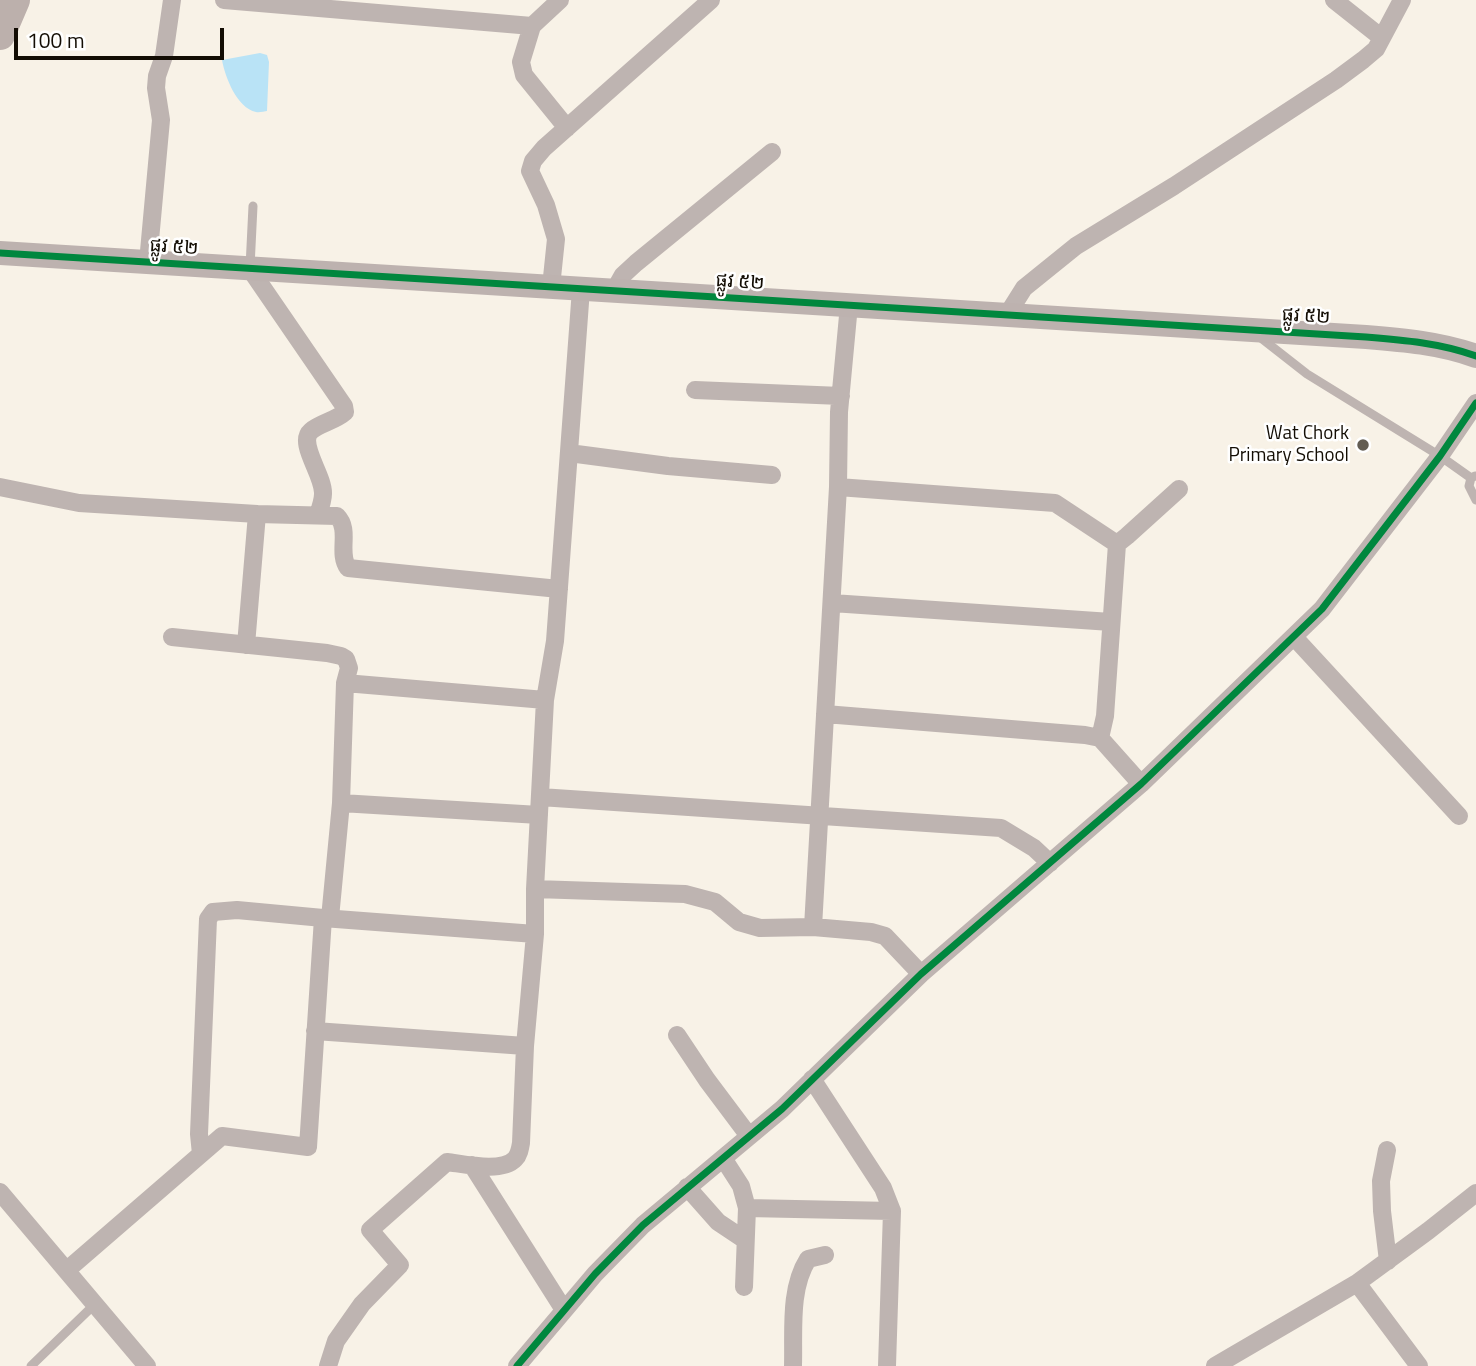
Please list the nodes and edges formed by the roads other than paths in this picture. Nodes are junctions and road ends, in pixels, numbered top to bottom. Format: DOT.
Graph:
graph roads {
  1 [pos="172,0"];
  2 [pos="224,0"];
  3 [pos="560,0"];
  4 [pos="710,0"];
  5 [pos="1334,0"];
  6 [pos="1402,0"];
  7 [pos="360,6"];
  8 [pos="532,26"];
  9 [pos="1382,38"];
  10 [pos="567,128"];
  11 [pos="772,152"];
  12 [pos="253,206"];
  13 [pos="0,253"];
  14 [pos="148,262"];
  15 [pos="250,269"];
  16 [pos="551,287"];
  17 [pos="581,289"];
  18 [pos="614,291"];
  19 [pos="849,305"];
  20 [pos="1007,315"];
  21 [pos="1250,330"];
  22 [pos="1476,356"];
  23 [pos="695,390"];
  24 [pos="841,396"];
  25 [pos="1476,403"];
  26 [pos="569,453"];
  27 [pos="1440,456"];
  28 [pos="772,475"];
  29 [pos="1474,477"];
  30 [pos="0,487"];
  31 [pos="838,487"];
  32 [pos="1179,489"];
  33 [pos="1476,500"];
  34 [pos="257,514"];
  35 [pos="318,515"];
  36 [pos="1117,544"];
  37 [pos="559,589"];
  38 [pos="832,603"];
  39 [pos="1111,622"];
  40 [pos="172,637"];
  41 [pos="1294,637"];
  42 [pos="246,645"];
  43 [pos="345,683"];
  44 [pos="545,700"];
  45 [pos="825,714"];
  46 [pos="1100,738"];
  47 [pos="1141,784"];
  48 [pos="540,797"];
  49 [pos="341,803"];
  50 [pos="539,816"];
  51 [pos="819,816"];
  52 [pos="1459,816"];
  53 [pos="1050,863"];
  54 [pos="535,889"];
  55 [pos="326,918"];
  56 [pos="813,927"];
  57 [pos="535,934"];
  58 [pos="921,974"];
  59 [pos="315,1031"];
  60 [pos="677,1035"];
  61 [pos="525,1046"];
  62 [pos="812,1079"];
  63 [pos="749,1136"];
  64 [pos="1387,1150"];
  65 [pos="201,1154"];
  66 [pos="723,1158"];
  67 [pos="472,1165"];
  68 [pos="687,1188"];
  69 [pos="0,1192"];
  70 [pos="1476,1193"];
  71 [pos="747,1208"];
  72 [pos="892,1211"];
  73 [pos="745,1240"];
  74 [pos="825,1255"];
  75 [pos="1388,1261"];
  76 [pos="67,1270"];
  77 [pos="1357,1283"];
  78 [pos="744,1287"];
  79 [pos="95,1303"];
  80 [pos="564,1310"];
  81 [pos="31,1366"];
  82 [pos="147,1366"];
  83 [pos="328,1366"];
  84 [pos="517,1366"];
  85 [pos="793,1366"];
  86 [pos="887,1366"];
  87 [pos="1215,1366"];
  88 [pos="1419,1366"];
  1 -- 14 [label="street"];
  2 -- 7 [label="street"];
  3 -- 8 [label="street"];
  4 -- 10 [label="street"];
  5 -- 9 [label="street"];
  6 -- 9 [label="street"];
  7 -- 8 [label="street"];
  8 -- 10 [label="street"];
  9 -- 20 [label="street"];
  10 -- 16 [label="street"];
  11 -- 18 [label="street"];
  12 -- 15 [label="lane"];
  13 -- 14 [label="street, ផ្លូវ ៥២"];
  14 -- 15 [label="street, ផ្លូវ ៥២"];
  15 -- 16 [label="street, ផ្លូវ ៥២"];
  15 -- 35 [label="street"];
  16 -- 17 [label="street, ផ្លូវ ៥២"];
  17 -- 18 [label="street, ផ្លូវ ៥២"];
  17 -- 26 [label="street"];
  18 -- 19 [label="street, ផ្លូវ ៥២"];
  19 -- 20 [label="street, ផ្លូវ ៥២"];
  19 -- 24 [label="street"];
  20 -- 21 [label="street, ផ្លូវ ៥២"];
  21 -- 22 [label="street, ផ្លូវ ៥២"];
  21 -- 27 [label="lane"];
  23 -- 24 [label="street"];
  24 -- 31 [label="street"];
  25 -- 27 [label="street"];
  26 -- 28 [label="street"];
  26 -- 37 [label="street"];
  27 -- 29 [label="lane"];
  27 -- 41 [label="street"];
  29 -- 33 [label="lane"];
  30 -- 34 [label="street"];
  31 -- 36 [label="street"];
  31 -- 38 [label="street"];
  32 -- 36 [label="street"];
  34 -- 35 [label="street"];
  34 -- 42 [label="street"];
  35 -- 37 [label="street"];
  36 -- 39 [label="street"];
  37 -- 44 [label="street"];
  38 -- 39 [label="street"];
  38 -- 45 [label="street"];
  39 -- 46 [label="street"];
  40 -- 42 [label="street"];
  41 -- 47 [label="street"];
  41 -- 52 [label="street"];
  42 -- 43 [label="street"];
  43 -- 44 [label="street"];
  43 -- 49 [label="street"];
  44 -- 48 [label="street"];
  45 -- 46 [label="street"];
  45 -- 51 [label="street"];
  46 -- 47 [label="street"];
  47 -- 53 [label="street"];
  48 -- 50 [label="street"];
  48 -- 51 [label="street"];
  49 -- 50 [label="street"];
  49 -- 55 [label="street"];
  50 -- 54 [label="street"];
  51 -- 53 [label="street"];
  51 -- 56 [label="street"];
  53 -- 58 [label="street"];
  54 -- 56 [label="street"];
  54 -- 57 [label="street"];
  55 -- 57 [label="street"];
  55 -- 59 [label="street"];
  55 -- 65 [label="street"];
  56 -- 58 [label="street"];
  57 -- 61 [label="street"];
  58 -- 62 [label="street"];
  59 -- 61 [label="street"];
  59 -- 65 [label="street"];
  60 -- 63 [label="street"];
  61 -- 67 [label="street"];
  62 -- 63 [label="street"];
  62 -- 72 [label="street"];
  63 -- 66 [label="street"];
  64 -- 75 [label="street"];
  65 -- 76 [label="street"];
  66 -- 68 [label="street"];
  66 -- 71 [label="street"];
  67 -- 80 [label="street"];
  67 -- 83 [label="street"];
  68 -- 73 [label="street"];
  68 -- 80 [label="street"];
  69 -- 76 [label="street"];
  70 -- 75 [label="street"];
  71 -- 72 [label="street"];
  71 -- 73 [label="street"];
  72 -- 86 [label="street"];
  73 -- 78 [label="street"];
  74 -- 85 [label="street"];
  75 -- 77 [label="street"];
  76 -- 79 [label="street"];
  77 -- 87 [label="street"];
  77 -- 88 [label="street"];
  79 -- 81 [label="lane"];
  79 -- 82 [label="street"];
  80 -- 84 [label="street"];
}
